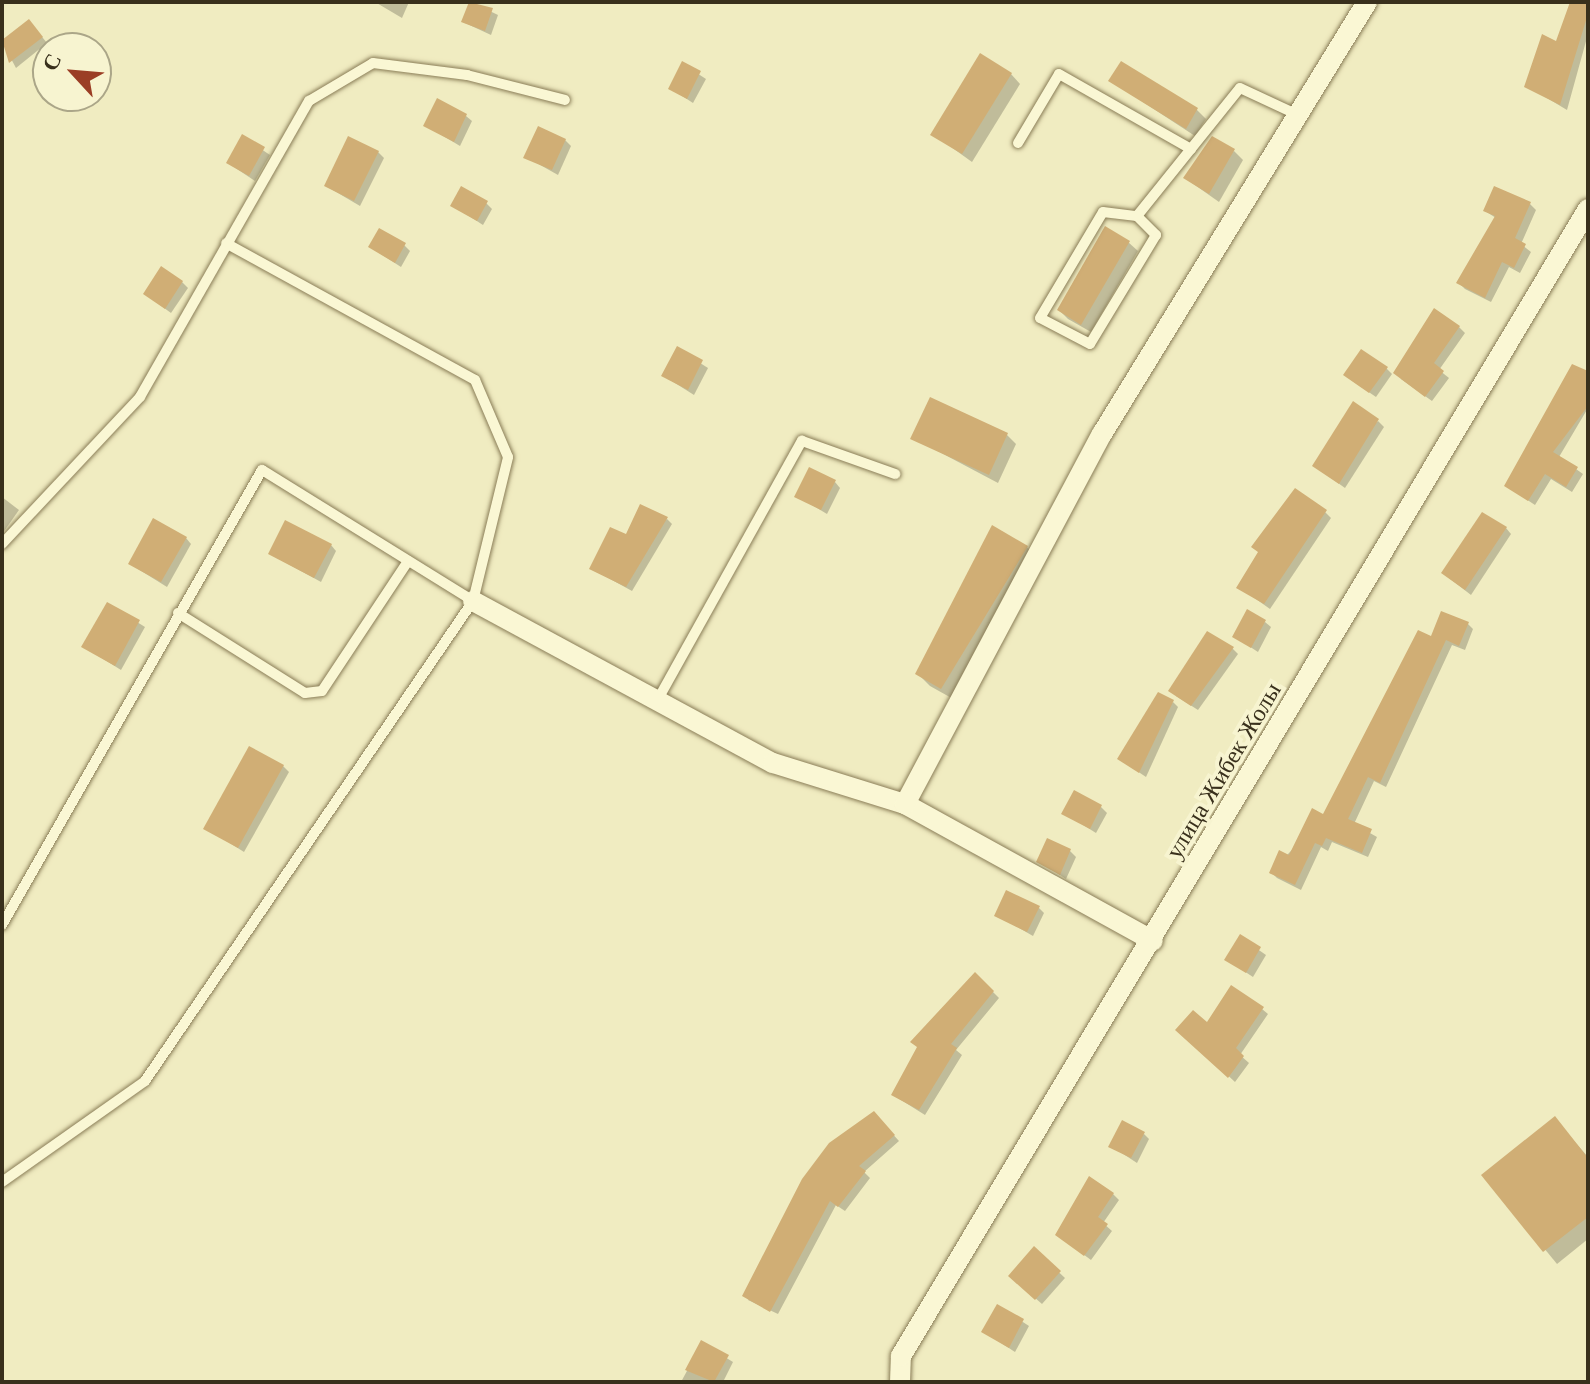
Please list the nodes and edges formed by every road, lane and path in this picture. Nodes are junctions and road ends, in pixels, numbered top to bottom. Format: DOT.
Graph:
graph roads {
  1 [pos="1367,2"];
  2 [pos="565,100"];
  3 [pos="1298,115"];
  4 [pos="1018,143"];
  5 [pos="1191,149"];
  6 [pos="1588,209"];
  7 [pos="1137,216"];
  8 [pos="226,243"];
  9 [pos="895,474"];
  10 [pos="2,544"];
  11 [pos="408,561"];
  12 [pos="473,601"];
  13 [pos="178,613"];
  14 [pos="657,701"];
  15 [pos="905,804"];
  16 [pos="2,925"];
  17 [pos="1153,941"];
  18 [pos="2,1182"];
  19 [pos="900,1382"];
  1 -- 3 [label="street"];
  2 -- 8 [label="lane"];
  3 -- 5 [label="lane"];
  3 -- 15 [label="street"];
  4 -- 5 [label="lane"];
  5 -- 7 [label="lane"];
  6 -- 17 [label="street, улица Жибек Жолы"];
  7 -- 7 [label="lane"];
  8 -- 10 [label="lane"];
  8 -- 12 [label="lane"];
  9 -- 14 [label="lane"];
  11 -- 12 [label="lane"];
  11 -- 13 [label="lane"];
  11 -- 13 [label="lane"];
  12 -- 14 [label="street"];
  12 -- 18 [label="lane"];
  13 -- 16 [label="lane"];
  14 -- 15 [label="street"];
  15 -- 17 [label="street"];
  17 -- 19 [label="street, улица Жибек Жолы"];
}
